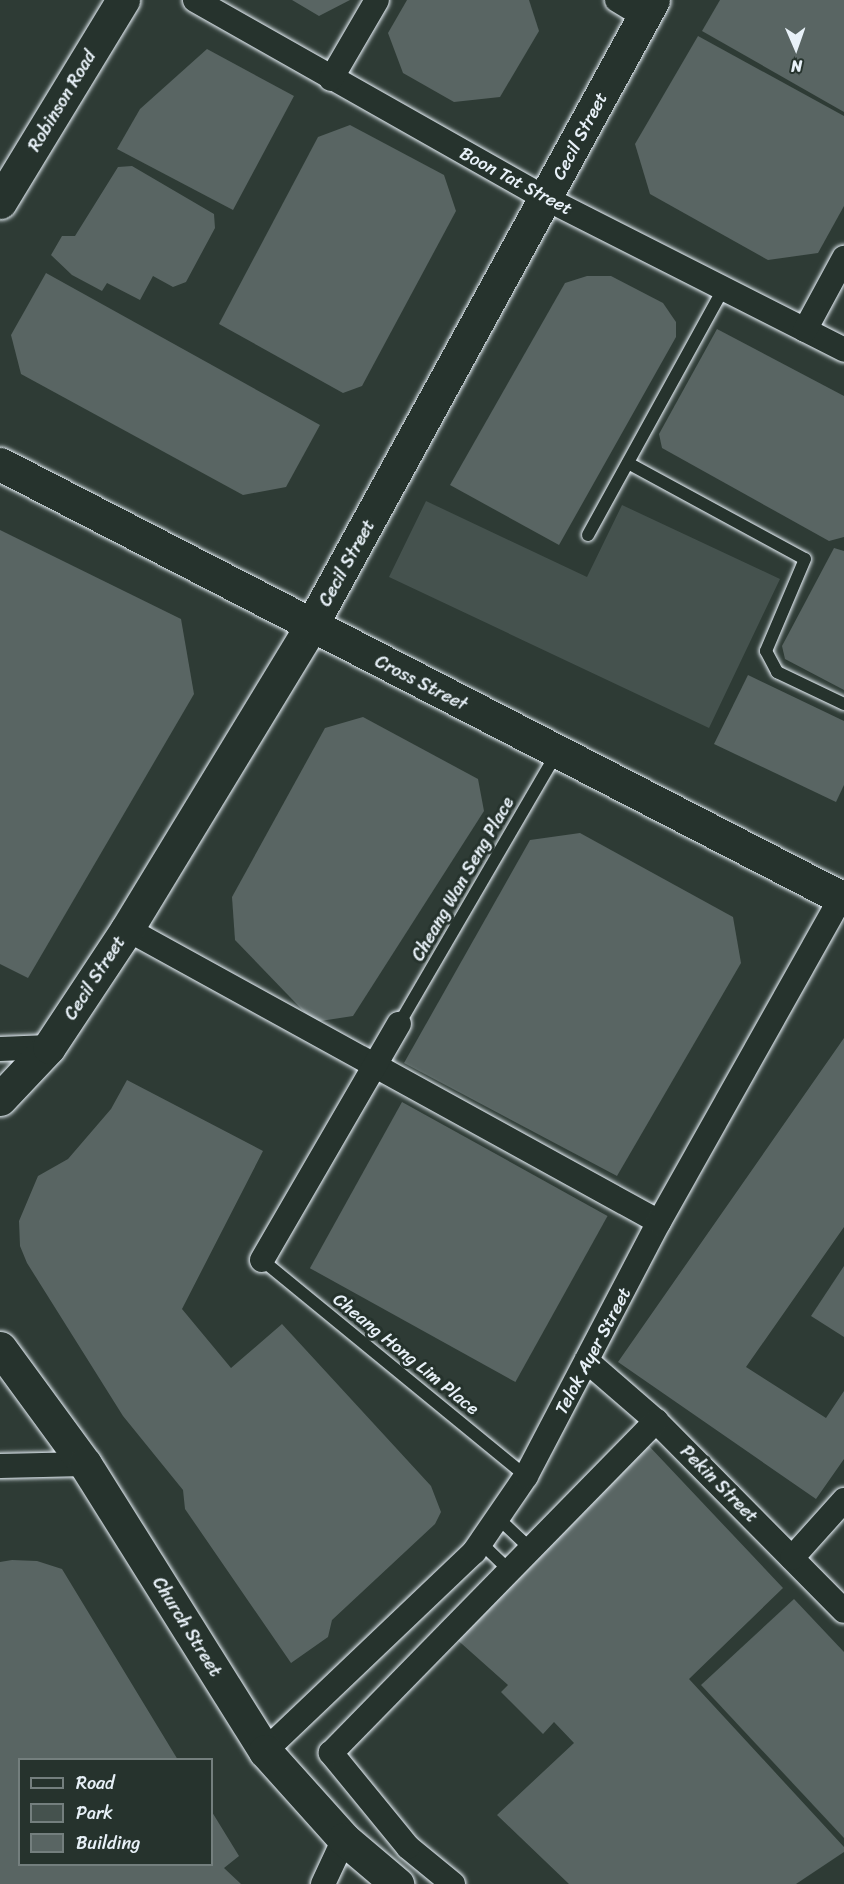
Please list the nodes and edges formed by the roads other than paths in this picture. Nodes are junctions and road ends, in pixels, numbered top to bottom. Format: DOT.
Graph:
graph roads {
  1 [pos="123,0"];
  2 [pos="195,0"];
  3 [pos="377,0"];
  4 [pos="638,6"];
  5 [pos="331,79"];
  6 [pos="547,199"];
  7 [pos="0,202"];
  8 [pos="844,258"];
  9 [pos="723,289"];
  10 [pos="805,330"];
  11 [pos="844,350"];
  12 [pos="628,463"];
  13 [pos="0,464"];
  14 [pos="588,535"];
  15 [pos="311,626"];
  16 [pos="844,704"];
  17 [pos="558,752"];
  18 [pos="843,896"];
  19 [pos="127,929"];
  20 [pos="399,1024"];
  21 [pos="49,1047"];
  22 [pos="0,1049"];
  23 [pos="375,1066"];
  24 [pos="0,1099"];
  25 [pos="659,1222"];
  26 [pos="262,1260"];
  27 [pos="0,1348"];
  28 [pos="588,1362"];
  29 [pos="656,1421"];
  30 [pos="85,1464"];
  31 [pos="0,1466"];
  32 [pos="526,1476"];
  33 [pos="844,1500"];
  34 [pos="498,1518"];
  35 [pos="480,1542"];
  36 [pos="534,1552"];
  37 [pos="792,1558"];
  38 [pos="513,1573"];
  39 [pos="844,1611"];
  40 [pos="265,1751"];
  41 [pos="344,1839"];
  42 [pos="408,1847"];
  43 [pos="393,1880"];
  44 [pos="323,1884"];
  45 [pos="453,1884"];
  1 -- 7 [label="main road, Robinson Road"];
  2 -- 5 [label="street, Boon Tat Street"];
  3 -- 5 [label="street"];
  4 -- 6 [label="main road, Cecil Street"];
  5 -- 6 [label="street, Boon Tat Street"];
  6 -- 9 [label="street, Boon Tat Street"];
  6 -- 15 [label="main road, Cecil Street"];
  8 -- 10 [label="street"];
  9 -- 10 [label="street, Boon Tat Street"];
  9 -- 12 [label="lane"];
  10 -- 11 [label="street, Boon Tat Street"];
  12 -- 14 [label="lane"];
  12 -- 16 [label="lane"];
  13 -- 15 [label="main road, Cross Street"];
  15 -- 17 [label="main road, Cross Street"];
  15 -- 19 [label="main road, Cecil Street"];
  17 -- 18 [label="main road, Cross Street"];
  17 -- 20 [label="lane, Cheang Wan Seng Place"];
  18 -- 25 [label="street, Telok Ayer Street"];
  19 -- 21 [label="main road, Cecil Street"];
  19 -- 23 [label="street"];
  20 -- 23 [label="street"];
  21 -- 22 [label="street"];
  21 -- 24 [label="main road, Cecil Street"];
  23 -- 25 [label="street"];
  23 -- 26 [label="street"];
  25 -- 28 [label="street, Telok Ayer Street"];
  26 -- 32 [label="lane, Cheang Hong Lim Place"];
  27 -- 30 [label="main road, Church Street"];
  28 -- 29 [label="street, Pekin Street"];
  28 -- 32 [label="street, Telok Ayer Street"];
  29 -- 36 [label="street"];
  29 -- 37 [label="street, Pekin Street"];
  30 -- 31 [label="street"];
  30 -- 40 [label="main road, Church Street"];
  32 -- 34 [label="street, Telok Ayer Street"];
  33 -- 37 [label="street"];
  34 -- 35 [label="street, Telok Ayer Street"];
  34 -- 36 [label="lane"];
  35 -- 38 [label="lane"];
  35 -- 40 [label="street, Telok Ayer Street"];
  36 -- 38 [label="street"];
  37 -- 39 [label="street, Pekin Street"];
  38 -- 42 [label="street"];
  40 -- 41 [label="main road, Church Street"];
  41 -- 43 [label="main road, Church Street"];
  41 -- 44 [label="street"];
  42 -- 43 [label="street"];
  42 -- 45 [label="street"];
}
